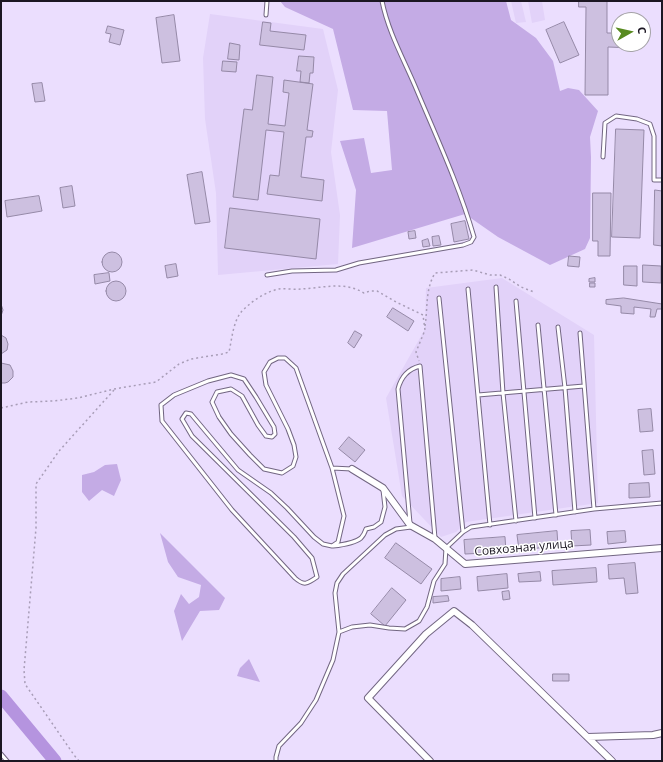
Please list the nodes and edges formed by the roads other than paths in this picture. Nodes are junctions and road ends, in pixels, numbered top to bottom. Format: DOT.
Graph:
graph roads {
  1 [pos="267,1"];
  2 [pos="382,1"];
  3 [pos="266,15"];
  4 [pos="603,157"];
  5 [pos="662,180"];
  6 [pos="267,275"];
  7 [pos="496,287"];
  8 [pos="468,289"];
  9 [pos="439,298"];
  10 [pos="516,301"];
  11 [pos="538,325"];
  12 [pos="558,327"];
  13 [pos="580,333"];
  14 [pos="584,386"];
  15 [pos="565,388"];
  16 [pos="543,389"];
  17 [pos="524,392"];
  18 [pos="503,393"];
  19 [pos="478,395"];
  20 [pos="332,468"];
  21 [pos="352,469"];
  22 [pos="383,488"];
  23 [pos="662,503"];
  24 [pos="594,509"];
  25 [pos="575,512"];
  26 [pos="556,515"];
  27 [pos="535,518"];
  28 [pos="516,521"];
  29 [pos="490,524"];
  30 [pos="410,525"];
  31 [pos="416,528"];
  32 [pos="463,532"];
  33 [pos="435,539"];
  34 [pos="332,546"];
  35 [pos="446,548"];
  36 [pos="662,548"];
  37 [pos="338,632"];
  38 [pos="662,733"];
  39 [pos="588,737"];
  40 [pos="1,754"];
  41 [pos="7,761"];
  42 [pos="276,761"];
  43 [pos="430,761"];
  44 [pos="612,761"];
  1 -- 3 [label="lane"];
  2 -- 6 [label="lane"];
  4 -- 5 [label="lane"];
  7 -- 18 [label="lane"];
  8 -- 19 [label="lane"];
  9 -- 32 [label="lane"];
  10 -- 17 [label="lane"];
  11 -- 16 [label="lane"];
  12 -- 15 [label="lane"];
  13 -- 14 [label="lane"];
  14 -- 15 [label="lane"];
  14 -- 24 [label="lane"];
  15 -- 16 [label="lane"];
  15 -- 25 [label="lane"];
  16 -- 17 [label="lane"];
  16 -- 26 [label="lane"];
  17 -- 18 [label="lane"];
  17 -- 27 [label="lane"];
  18 -- 19 [label="lane"];
  18 -- 28 [label="lane"];
  19 -- 29 [label="lane"];
  20 -- 21 [label="lane"];
  20 -- 34 [label="lane"];
  20 -- 34 [label="lane"];
  21 -- 22 [label="street, Совхозная улица"];
  22 -- 30 [label="street, Совхозная улица"];
  22 -- 34 [label="lane"];
  23 -- 24 [label="lane"];
  24 -- 25 [label="lane"];
  25 -- 26 [label="lane"];
  26 -- 27 [label="lane"];
  27 -- 28 [label="lane"];
  28 -- 29 [label="lane"];
  29 -- 32 [label="lane"];
  30 -- 31 [label="street, Совхозная улица"];
  30 -- 33 [label="lane"];
  31 -- 33 [label="street, Совхозная улица"];
  31 -- 37 [label="lane"];
  32 -- 35 [label="lane"];
  33 -- 35 [label="street, Совхозная улица"];
  35 -- 36 [label="street, Совхозная улица"];
  35 -- 37 [label="lane"];
  37 -- 42 [label="lane"];
  38 -- 39 [label="street"];
  39 -- 43 [label="street"];
  39 -- 44 [label="street"];
  40 -- 41 [label="lane"];
}
